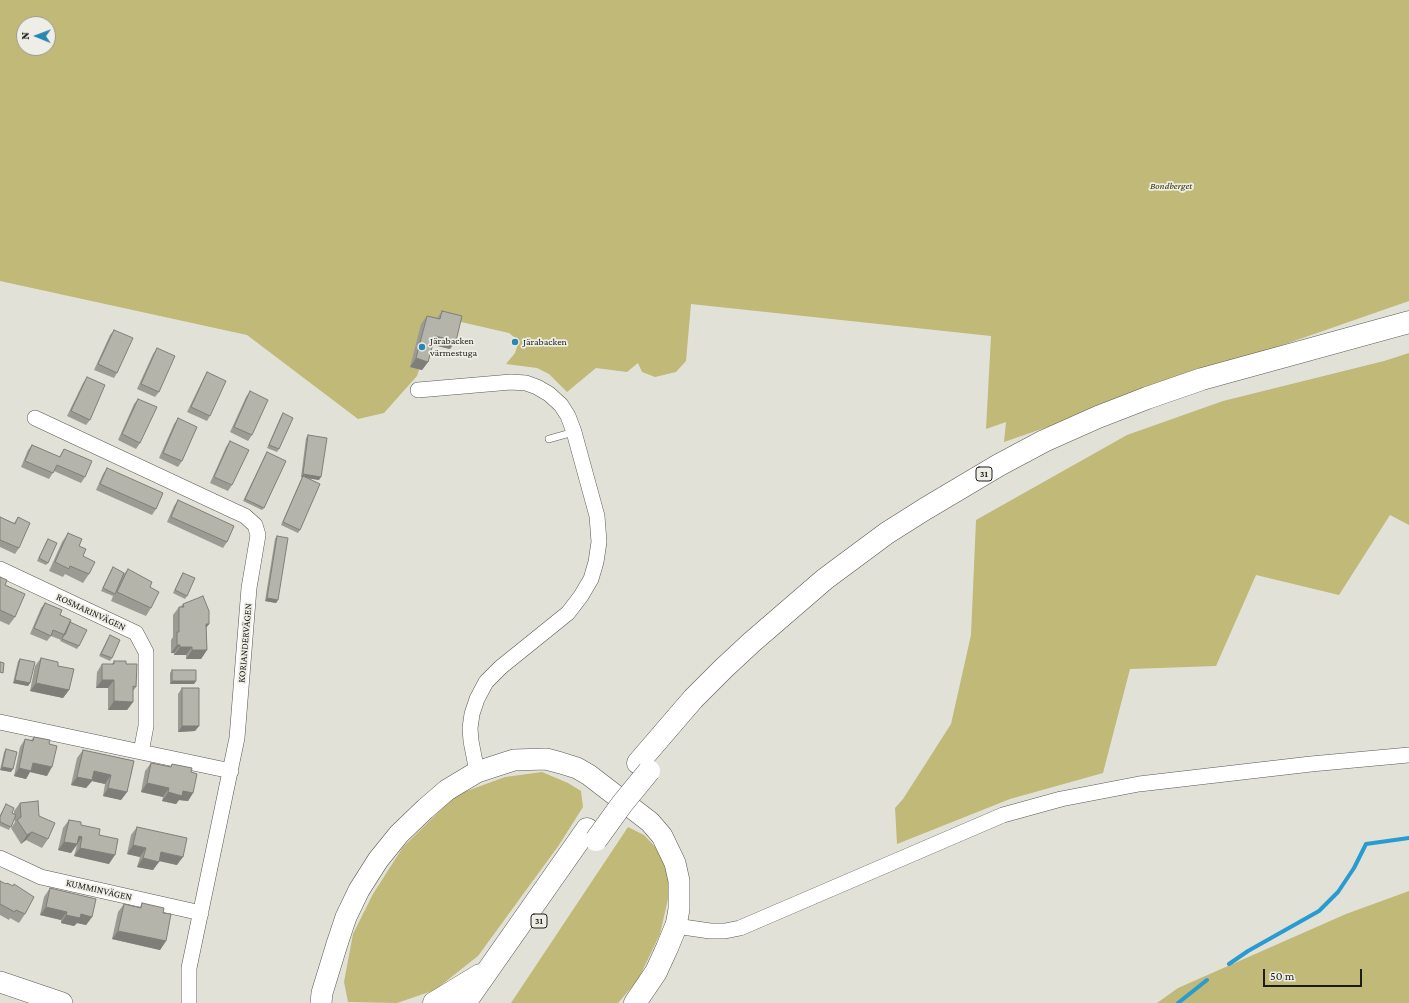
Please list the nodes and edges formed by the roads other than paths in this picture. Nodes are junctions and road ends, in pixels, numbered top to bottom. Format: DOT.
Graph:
graph roads {
  1 [pos="1409,322"];
  2 [pos="1409,336"];
  3 [pos="418,390"];
  4 [pos="35,418"];
  5 [pos="574,432"];
  6 [pos="549,438"];
  7 [pos="0,569"];
  8 [pos="0,722"];
  9 [pos="141,752"];
  10 [pos="1409,756"];
  11 [pos="643,767"];
  12 [pos="231,771"];
  13 [pos="477,772"];
  14 [pos="592,834"];
  15 [pos="0,858"];
  16 [pos="202,912"];
  17 [pos="676,926"];
  18 [pos="488,970"];
  19 [pos="0,982"];
  20 [pos="62,1003"];
  21 [pos="189,1003"];
  22 [pos="321,1003"];
  23 [pos="434,1003"];
  24 [pos="464,1003"];
  25 [pos="481,1003"];
  26 [pos="635,1003"];
  1 -- 11 [label="highway, 31"];
  2 -- 11 [label="highway, 31"];
  3 -- 5 [label="street"];
  4 -- 12 [label="street, KORIANDERVÄGEN"];
  5 -- 6 [label="lane"];
  5 -- 13 [label="street"];
  7 -- 9 [label="street, ROSMARINVÄGEN"];
  8 -- 9 [label="street"];
  9 -- 12 [label="street"];
  10 -- 17 [label="street"];
  11 -- 14 [label="highway, 31, bridge"];
  12 -- 16 [label="street, KORIANDERVÄGEN"];
  13 -- 17 [label="street"];
  13 -- 22 [label="street"];
  14 -- 18 [label="highway, 31"];
  14 -- 25 [label="highway, 31"];
  15 -- 16 [label="street, KUMMINVÄGEN"];
  16 -- 21 [label="street, KORIANDERVÄGEN"];
  17 -- 26 [label="highway"];
  18 -- 23 [label="highway"];
  18 -- 24 [label="highway, 31"];
  19 -- 20 [label="street"];
}
